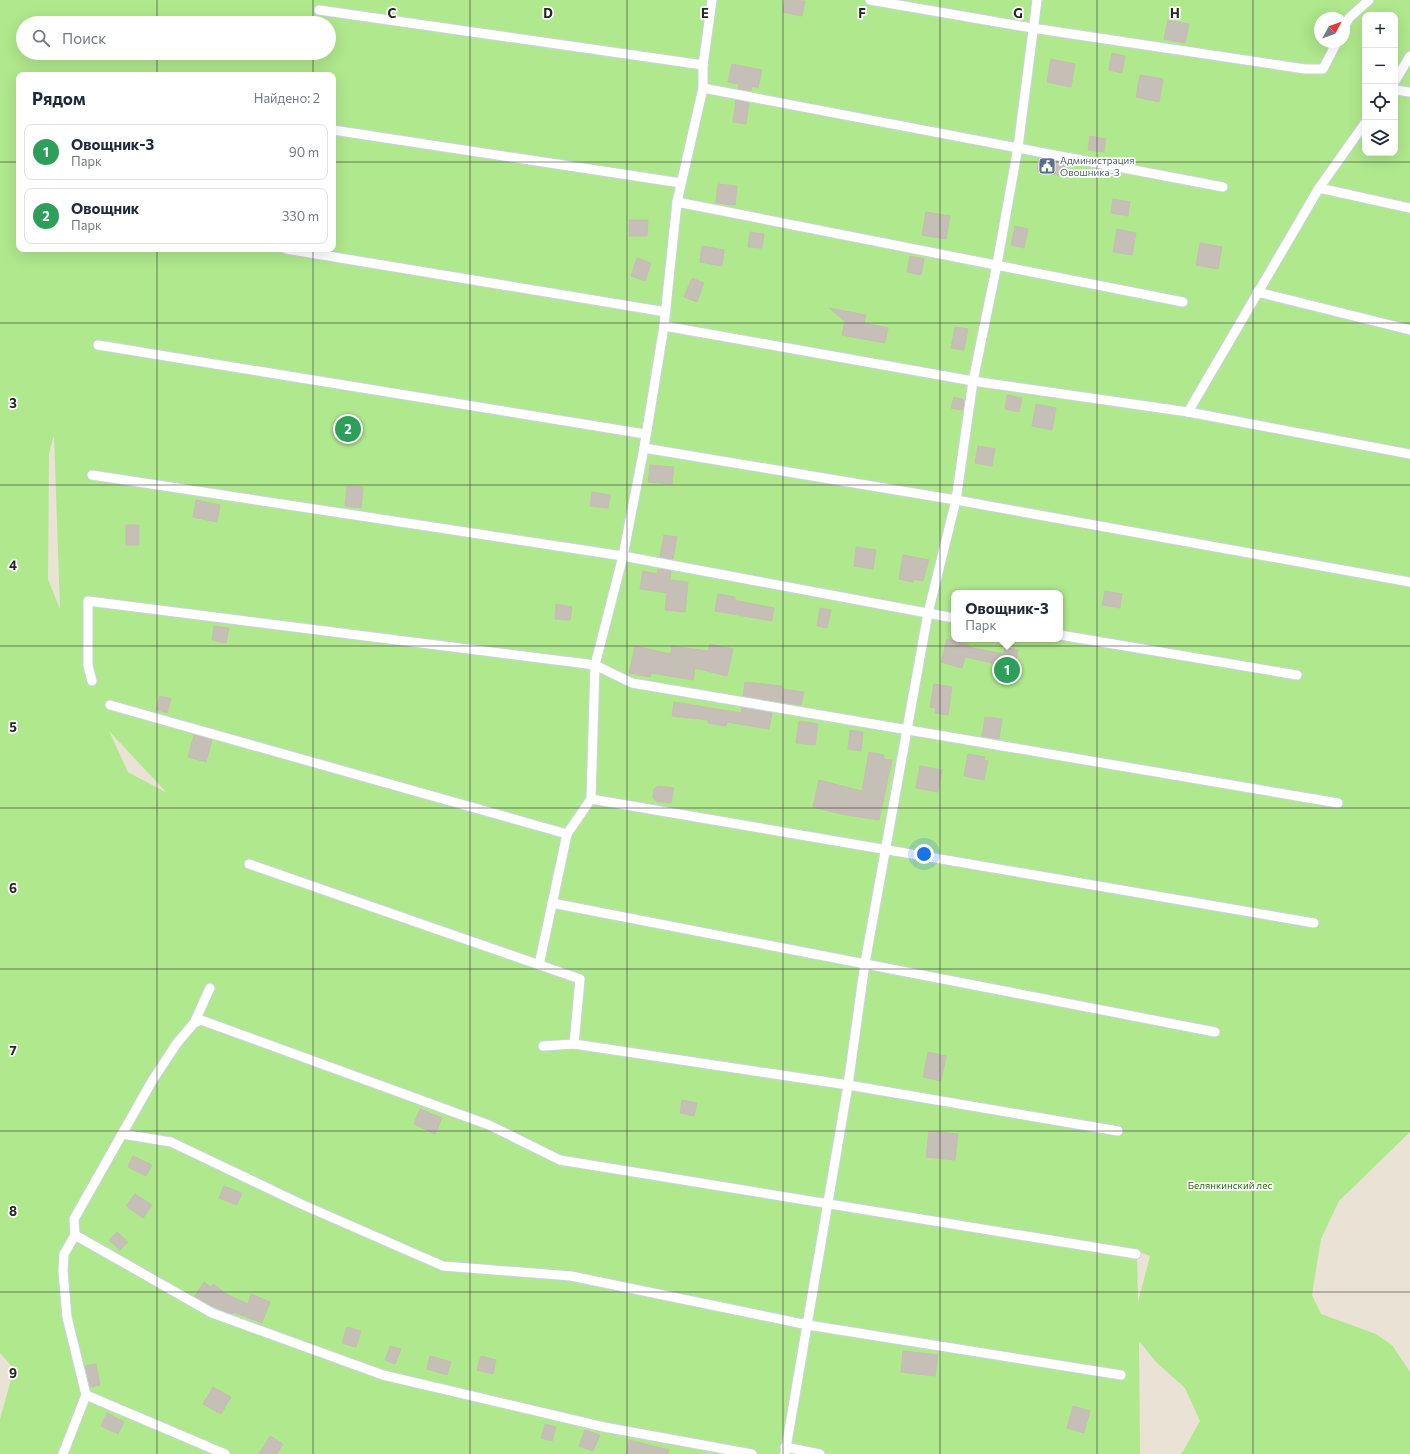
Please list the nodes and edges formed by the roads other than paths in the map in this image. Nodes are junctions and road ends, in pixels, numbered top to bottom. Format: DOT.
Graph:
graph roads {
  1 [pos="712,0"];
  2 [pos="870,0"];
  3 [pos="1037,0"];
  4 [pos="1369,0"];
  5 [pos="319,10"];
  6 [pos="1350,17"];
  7 [pos="1032,28"];
  8 [pos="1334,48"];
  9 [pos="1410,56"];
  10 [pos="703,65"];
  11 [pos="1398,76"];
  12 [pos="703,88"];
  13 [pos="1398,90"];
  14 [pos="1410,92"];
  15 [pos="1362,128"];
  16 [pos="336,130"];
  17 [pos="1018,147"];
  18 [pos="681,183"];
  19 [pos="1223,187"];
  20 [pos="1318,188"];
  21 [pos="677,202"];
  22 [pos="1410,208"];
  23 [pos="304,252"];
  24 [pos="997,264"];
  25 [pos="1257,292"];
  26 [pos="1183,302"];
  27 [pos="666,312"];
  28 [pos="664,326"];
  29 [pos="1410,330"];
  30 [pos="98,345"];
  31 [pos="973,381"];
  32 [pos="1188,412"];
  33 [pos="646,434"];
  34 [pos="644,448"];
  35 [pos="1410,454"];
  36 [pos="92,474"];
  37 [pos="956,500"];
  38 [pos="623,556"];
  39 [pos="1410,582"];
  40 [pos="928,613"];
  41 [pos="951,617"];
  42 [pos="1063,636"];
  43 [pos="595,665"];
  44 [pos="1297,676"];
  45 [pos="92,681"];
  46 [pos="110,705"];
  47 [pos="906,731"];
  48 [pos="591,799"];
  49 [pos="1338,803"];
  50 [pos="567,834"];
  51 [pos="885,849"];
  52 [pos="250,864"];
  53 [pos="552,903"];
  54 [pos="1314,923"];
  55 [pos="865,963"];
  56 [pos="539,965"];
  57 [pos="210,988"];
  58 [pos="194,1023"];
  59 [pos="1214,1032"];
  60 [pos="574,1044"];
  61 [pos="543,1046"];
  62 [pos="848,1085"];
  63 [pos="1118,1131"];
  64 [pos="122,1134"];
  65 [pos="827,1203"];
  66 [pos="75,1235"];
  67 [pos="1136,1254"];
  68 [pos="808,1325"];
  69 [pos="1121,1375"];
  70 [pos="86,1395"];
  71 [pos="785,1450"];
  72 [pos="63,1454"];
  73 [pos="225,1454"];
  74 [pos="752,1454"];
  75 [pos="820,1454"];
  1 -- 10 [label="lane"];
  2 -- 7 [label="lane"];
  3 -- 7 [label="lane"];
  4 -- 6 [label="lane"];
  5 -- 10 [label="lane"];
  7 -- 8 [label="lane"];
  7 -- 17 [label="lane"];
  9 -- 11 [label="lane"];
  10 -- 12 [label="lane"];
  12 -- 17 [label="lane"];
  12 -- 18 [label="lane"];
  13 -- 14 [label="lane"];
  15 -- 20 [label="lane"];
  16 -- 18 [label="lane"];
  17 -- 19 [label="lane"];
  17 -- 24 [label="lane"];
  18 -- 21 [label="lane"];
  20 -- 22 [label="lane"];
  20 -- 25 [label="lane"];
  21 -- 24 [label="lane"];
  21 -- 27 [label="lane"];
  23 -- 27 [label="lane"];
  24 -- 26 [label="lane"];
  24 -- 31 [label="lane"];
  25 -- 29 [label="lane"];
  25 -- 32 [label="lane"];
  27 -- 28 [label="lane"];
  28 -- 31 [label="lane"];
  28 -- 33 [label="lane"];
  30 -- 33 [label="lane"];
  31 -- 32 [label="lane"];
  31 -- 37 [label="lane"];
  32 -- 35 [label="lane"];
  33 -- 34 [label="lane"];
  34 -- 37 [label="lane"];
  34 -- 38 [label="lane"];
  36 -- 38 [label="lane"];
  37 -- 39 [label="lane"];
  37 -- 40 [label="lane"];
  38 -- 40 [label="lane"];
  38 -- 43 [label="lane"];
  40 -- 41 [label="lane"];
  40 -- 47 [label="lane"];
  42 -- 44 [label="lane"];
  43 -- 45 [label="lane"];
  43 -- 47 [label="lane"];
  43 -- 48 [label="lane"];
  46 -- 50 [label="lane"];
  47 -- 49 [label="lane"];
  47 -- 51 [label="lane"];
  48 -- 50 [label="lane"];
  48 -- 51 [label="lane"];
  50 -- 53 [label="lane"];
  51 -- 54 [label="lane"];
  51 -- 55 [label="lane"];
  52 -- 56 [label="lane"];
  53 -- 55 [label="lane"];
  53 -- 56 [label="lane"];
  55 -- 59 [label="lane"];
  55 -- 62 [label="lane"];
  56 -- 60 [label="lane"];
  57 -- 58 [label="lane"];
  58 -- 64 [label="lane"];
  58 -- 65 [label="lane"];
  60 -- 61 [label="lane"];
  60 -- 62 [label="lane"];
  62 -- 63 [label="lane"];
  62 -- 65 [label="lane"];
  64 -- 66 [label="lane"];
  64 -- 68 [label="lane"];
  65 -- 67 [label="lane"];
  65 -- 68 [label="lane"];
  66 -- 70 [label="lane"];
  66 -- 74 [label="lane"];
  68 -- 69 [label="lane"];
  68 -- 71 [label="lane"];
  70 -- 72 [label="lane"];
  70 -- 73 [label="lane"];
  71 -- 75 [label="lane"];
}
